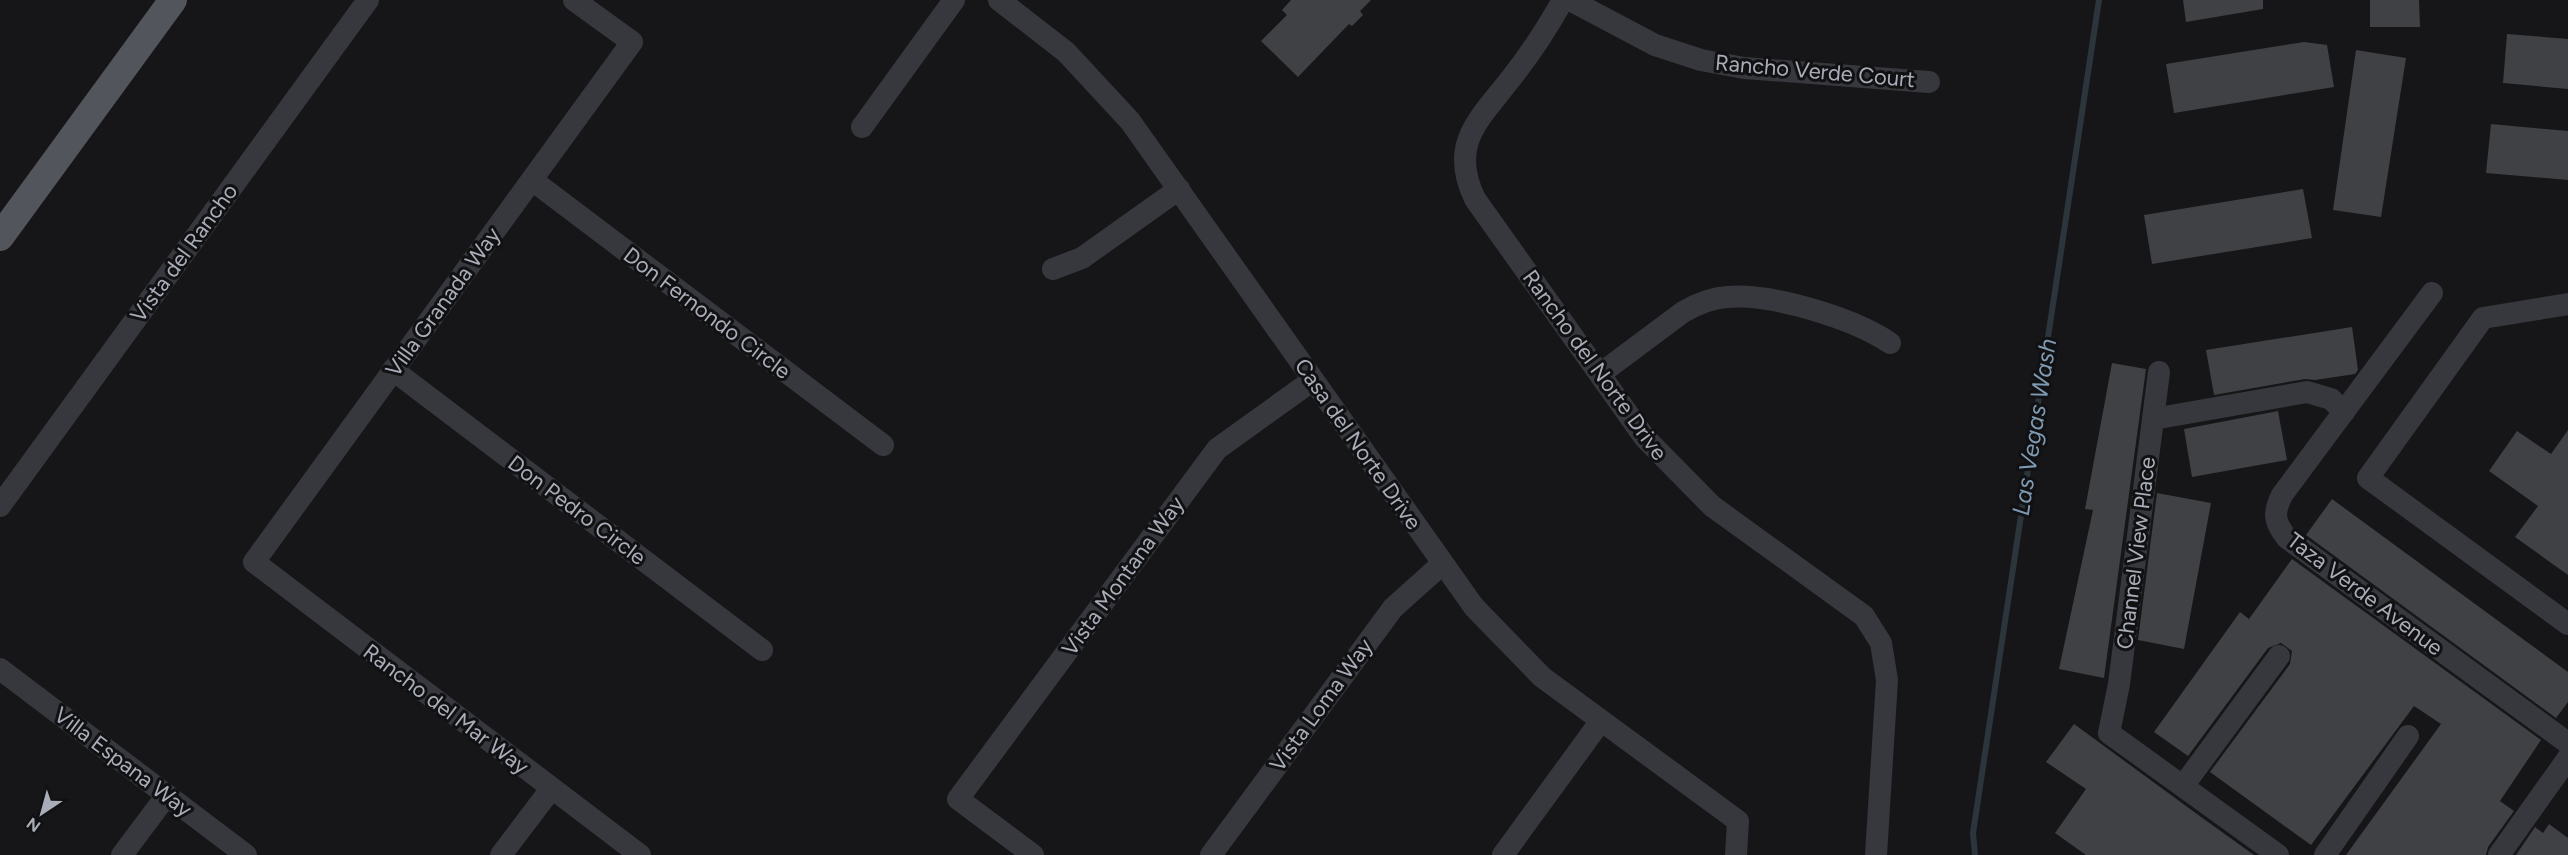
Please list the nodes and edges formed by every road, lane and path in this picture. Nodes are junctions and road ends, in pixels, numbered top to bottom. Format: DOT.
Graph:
graph roads {
  1 [pos="173,0"];
  2 [pos="368,0"];
  3 [pos="574,0"];
  4 [pos="954,0"];
  5 [pos="999,0"];
  6 [pos="1563,0"];
  7 [pos="1570,0"];
  8 [pos="1929,82"];
  9 [pos="862,127"];
  10 [pos="532,180"];
  11 [pos="1179,189"];
  12 [pos="0,237"];
  13 [pos="1053,269"];
  14 [pos="2432,293"];
  15 [pos="2568,304"];
  16 [pos="1890,343"];
  17 [pos="393,370"];
  18 [pos="2159,372"];
  19 [pos="1600,374"];
  20 [pos="1313,380"];
  21 [pos="2344,412"];
  22 [pos="2153,419"];
  23 [pos="883,445"];
  24 [pos="0,506"];
  25 [pos="254,562"];
  26 [pos="1443,564"];
  27 [pos="2568,624"];
  28 [pos="762,650"];
  29 [pos="2279,656"];
  30 [pos="0,669"];
  31 [pos="1600,722"];
  32 [pos="2408,736"];
  33 [pos="2568,743"];
  34 [pos="2568,758"];
  35 [pos="2183,786"];
  36 [pos="551,789"];
  37 [pos="167,795"];
  38 [pos="122,855"];
  39 [pos="246,855"];
  40 [pos="501,855"];
  41 [pos="640,855"];
  42 [pos="1033,855"];
  43 [pos="1211,855"];
  44 [pos="1503,855"];
  45 [pos="1736,855"];
  46 [pos="1876,855"];
  47 [pos="2278,855"];
  48 [pos="2325,855"];
  49 [pos="2499,855"];
  1 -- 12 [label="main road"];
  2 -- 24 [label="street, Vista del Rancho"];
  3 -- 10 [label="street, Villa Granada Way"];
  4 -- 9 [label="street"];
  5 -- 11 [label="street, Casa del Norte Drive"];
  6 -- 19 [label="street, Rancho del Norte Drive"];
  7 -- 8 [label="street, Rancho Verde Court"];
  10 -- 17 [label="street, Villa Granada Way"];
  10 -- 23 [label="street, Don Fernondo Circle"];
  11 -- 13 [label="street"];
  11 -- 20 [label="street, Casa del Norte Drive"];
  14 -- 21 [label="street, Taza Verde Avenue"];
  15 -- 27 [label="street"];
  16 -- 19 [label="street"];
  17 -- 25 [label="street, Villa Granada Way"];
  17 -- 28 [label="street, Don Pedro Circle"];
  18 -- 22 [label="street, Channel View Place"];
  19 -- 46 [label="street, Rancho del Norte Drive"];
  20 -- 26 [label="street, Casa del Norte Drive"];
  20 -- 42 [label="street, Vista Montana Way"];
  21 -- 22 [label="street"];
  21 -- 33 [label="street, Taza Verde Avenue"];
  22 -- 35 [label="street, Channel View Place"];
  25 -- 36 [label="street, Rancho del Mar Way"];
  26 -- 31 [label="street, Casa del Norte Drive"];
  26 -- 43 [label="street, Vista Loma Way"];
  29 -- 35 [label="street"];
  30 -- 37 [label="street, Villa Espana Way"];
  31 -- 44 [label="street"];
  31 -- 45 [label="street, Casa del Norte Drive"];
  32 -- 48 [label="street"];
  34 -- 49 [label="street"];
  35 -- 47 [label="street"];
  36 -- 40 [label="street"];
  36 -- 41 [label="street, Rancho del Mar Way"];
  37 -- 38 [label="street"];
  37 -- 39 [label="street, Villa Espana Way"];
}
